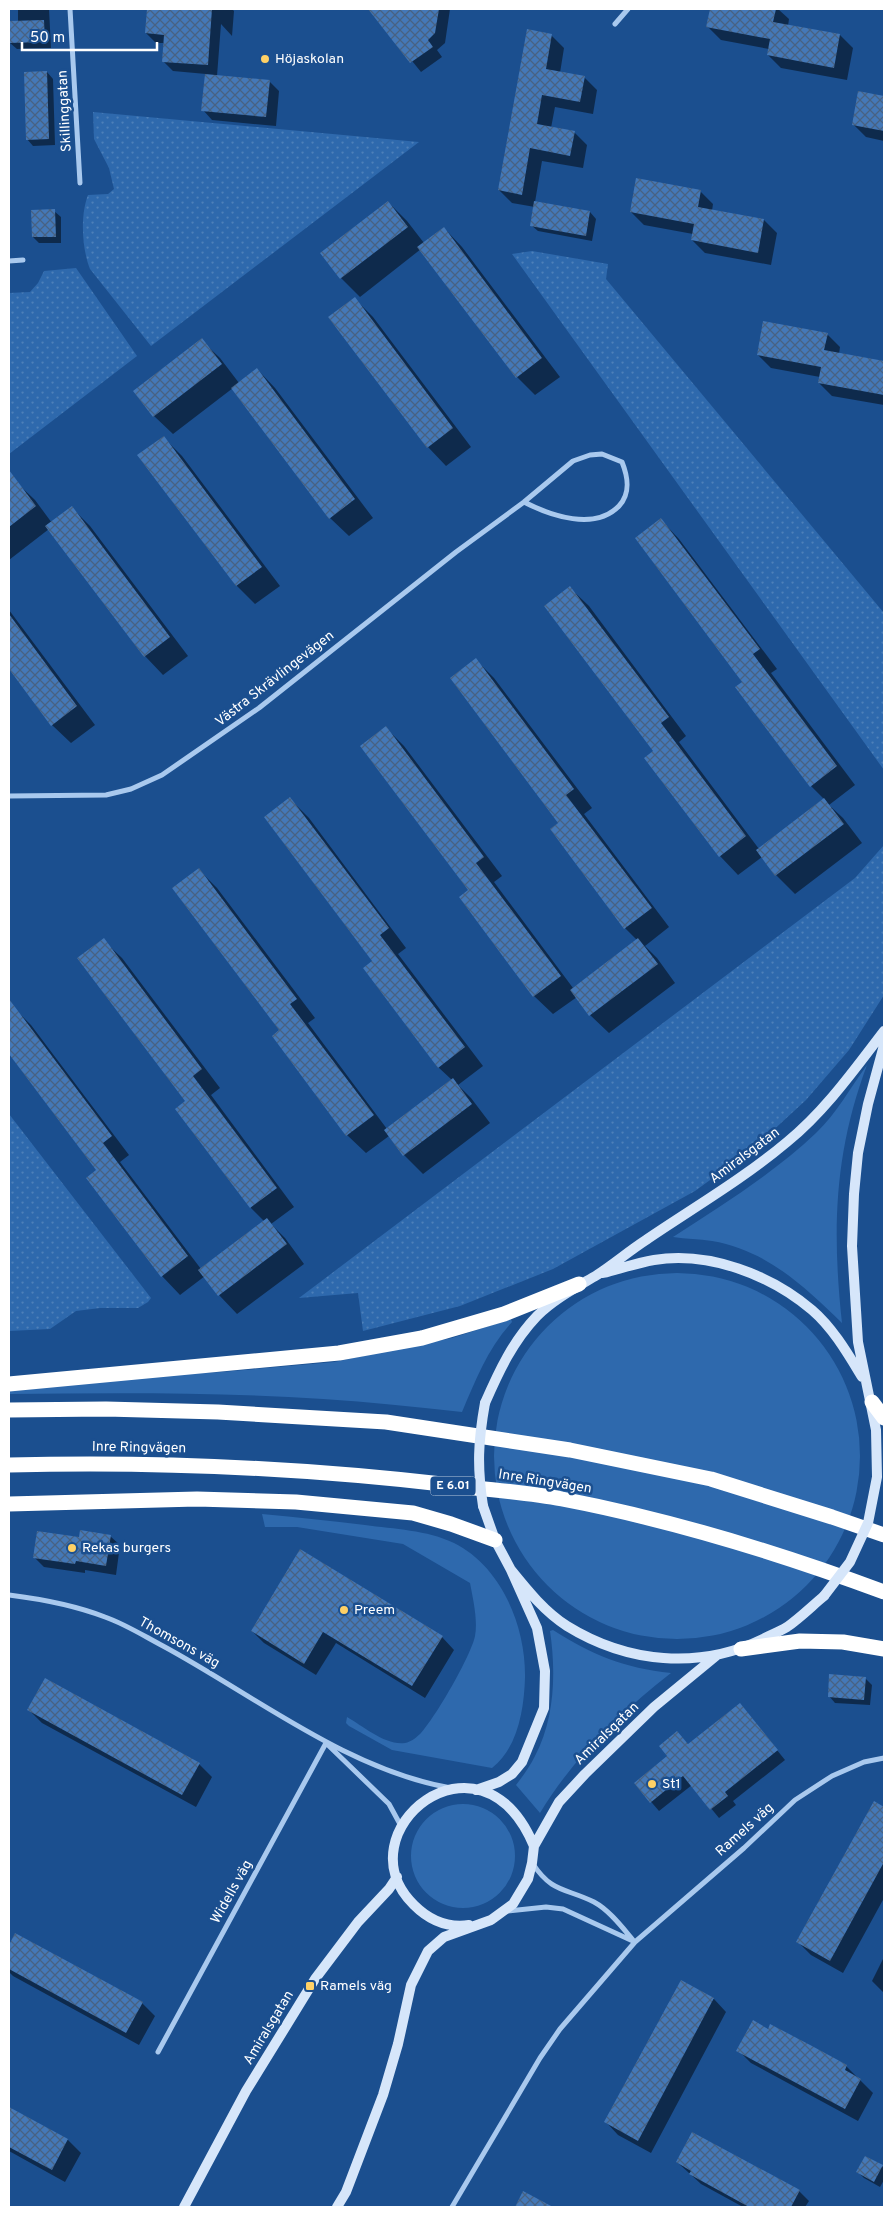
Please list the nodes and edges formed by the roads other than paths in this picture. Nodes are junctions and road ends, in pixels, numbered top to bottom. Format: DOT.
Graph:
graph roads {
  1 [pos="70,9"];
  2 [pos="628,9"];
  3 [pos="615,24"];
  4 [pos="80,183"];
  5 [pos="23,260"];
  6 [pos="9,261"];
  7 [pos="524,502"];
  8 [pos="9,796"];
  9 [pos="884,1032"];
  10 [pos="884,1045"];
  11 [pos="597,1275"];
  12 [pos="579,1284"];
  13 [pos="865,1381"];
  14 [pos="9,1384"];
  15 [pos="872,1402"];
  16 [pos="9,1410"];
  17 [pos="884,1418"];
  18 [pos="9,1465"];
  19 [pos="9,1504"];
  20 [pos="884,1535"];
  21 [pos="494,1540"];
  22 [pos="511,1570"];
  23 [pos="884,1592"];
  24 [pos="9,1595"];
  25 [pos="741,1649"];
  26 [pos="884,1649"];
  27 [pos="716,1656"];
  28 [pos="326,1743"];
  29 [pos="884,1758"];
  30 [pos="456,1788"];
  31 [pos="476,1790"];
  32 [pos="401,1826"];
  33 [pos="534,1846"];
  34 [pos="532,1863"];
  35 [pos="396,1877"];
  36 [pos="504,1912"];
  37 [pos="480,1924"];
  38 [pos="635,1942"];
  39 [pos="158,2052"];
  40 [pos="184,2207"];
  41 [pos="337,2207"];
  42 [pos="452,2207"];
  1 -- 4 [label="street, Skillinggatan"];
  2 -- 3 [label="street"];
  5 -- 6 [label="street"];
  7 -- 7 [label="street, Västra Skrävlingevägen"];
  7 -- 8 [label="street, Västra Skrävlingevägen"];
  9 -- 11 [label="main road, Amiralsgatan"];
  10 -- 13 [label="main road, Amiralsgatan"];
  11 -- 12 [label="main road, Amiralsgatan"];
  11 -- 13 [label="main road, Amiralsgatan"];
  12 -- 14 [label="highway"];
  12 -- 21 [label="main road, Amiralsgatan, bridge"];
  13 -- 15 [label="main road, Amiralsgatan"];
  15 -- 17 [label="highway"];
  15 -- 25 [label="main road, Amiralsgatan, bridge"];
  16 -- 20 [label="highway"];
  18 -- 23 [label="highway, Inre Ringvägen / E 6.01"];
  19 -- 21 [label="highway"];
  21 -- 22 [label="main road, Amiralsgatan"];
  22 -- 27 [label="main road, Amiralsgatan"];
  22 -- 31 [label="main road, Amiralsgatan"];
  24 -- 28 [label="street, Thomsons väg"];
  25 -- 26 [label="highway"];
  25 -- 27 [label="main road, Amiralsgatan"];
  27 -- 33 [label="main road, Amiralsgatan"];
  28 -- 30 [label="street, Thomsons väg"];
  28 -- 32 [label="street, Thomsons väg"];
  28 -- 39 [label="street, Widells väg"];
  29 -- 38 [label="street, Ramels väg"];
  30 -- 31 [label="main road, Amiralsgatan"];
  30 -- 32 [label="main road, Amiralsgatan"];
  31 -- 33 [label="main road, Amiralsgatan"];
  32 -- 35 [label="main road, Amiralsgatan"];
  33 -- 34 [label="main road, Amiralsgatan"];
  34 -- 36 [label="main road, Amiralsgatan"];
  34 -- 38 [label="street"];
  35 -- 37 [label="main road, Amiralsgatan"];
  35 -- 40 [label="main road, Amiralsgatan"];
  36 -- 37 [label="main road, Amiralsgatan"];
  36 -- 38 [label="street"];
  37 -- 41 [label="main road, Amiralsgatan"];
  38 -- 42 [label="street, Ramels väg"];
}
